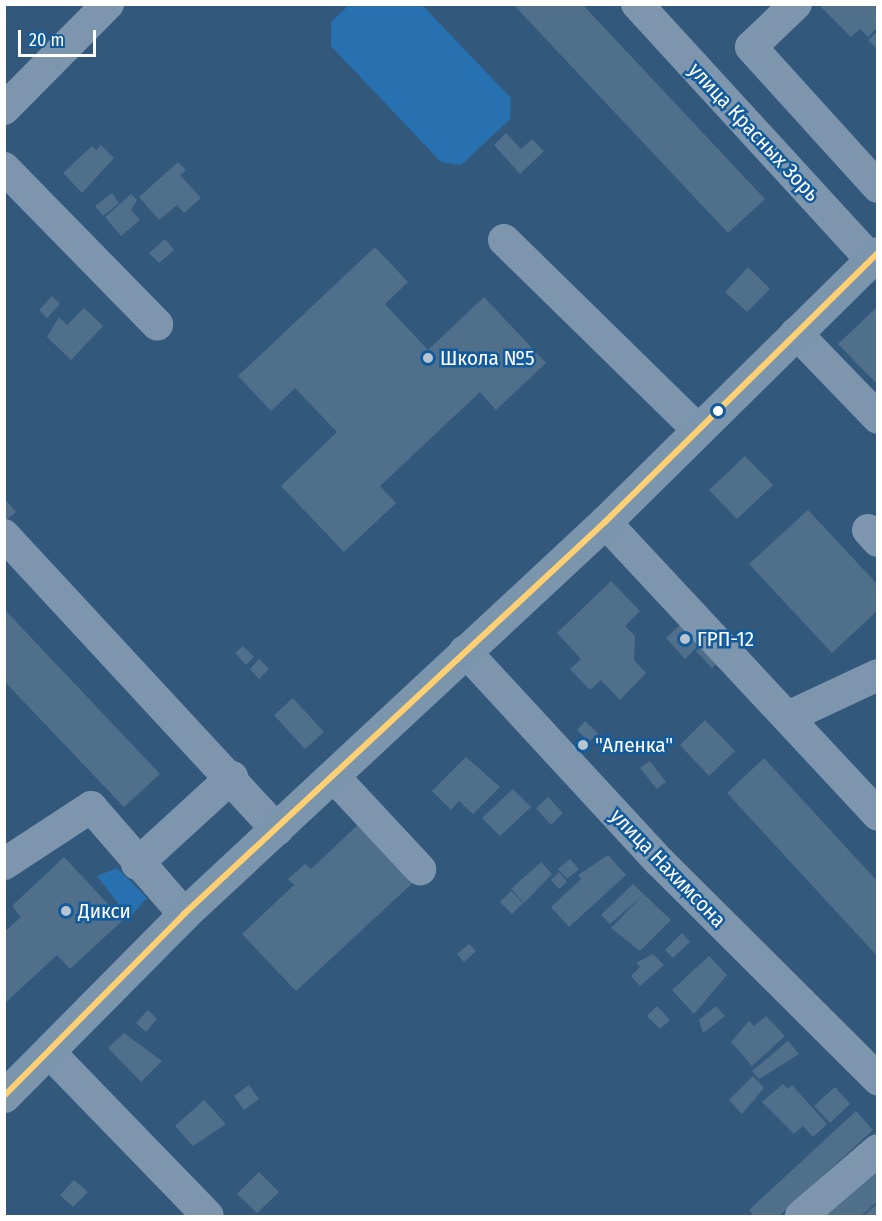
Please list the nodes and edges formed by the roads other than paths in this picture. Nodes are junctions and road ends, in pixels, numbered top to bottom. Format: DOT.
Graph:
graph roads {
  1 [pos="637,4"];
  2 [pos="796,4"];
  3 [pos="96,8"];
  4 [pos="5,106"];
  5 [pos="4,168"];
  6 [pos="878,187"];
  7 [pos="504,240"];
  8 [pos="874,256"];
  9 [pos="157,324"];
  10 [pos="796,333"];
  11 [pos="878,418"];
  12 [pos="697,429"];
  13 [pos="604,522"];
  14 [pos="4,535"];
  15 [pos="465,651"];
  16 [pos="878,675"];
  17 [pos="790,716"];
  18 [pos="232,777"];
  19 [pos="334,778"];
  20 [pos="878,815"];
  21 [pos="278,830"];
  22 [pos="4,864"];
  23 [pos="137,864"];
  24 [pos="420,869"];
  25 [pos="184,914"];
  26 [pos="49,1052"];
  27 [pos="878,1079"];
  28 [pos="4,1096"];
  29 [pos="878,1150"];
  30 [pos="208,1216"];
  31 [pos="801,1216"];
  1 -- 8 [label="street, улица Красных Зорь"];
  2 -- 6 [label="street"];
  3 -- 4 [label="street"];
  5 -- 9 [label="street"];
  7 -- 12 [label="street"];
  8 -- 10 [label="main road"];
  10 -- 11 [label="street"];
  10 -- 12 [label="main road"];
  12 -- 13 [label="main road"];
  13 -- 15 [label="main road"];
  13 -- 17 [label="street"];
  14 -- 18 [label="street"];
  15 -- 19 [label="main road"];
  15 -- 27 [label="street, улица Нахимсона"];
  16 -- 17 [label="street"];
  17 -- 20 [label="street"];
  18 -- 21 [label="street"];
  18 -- 23 [label="street"];
  19 -- 21 [label="main road"];
  19 -- 24 [label="street"];
  21 -- 25 [label="main road"];
  22 -- 23 [label="street"];
  23 -- 25 [label="street"];
  25 -- 26 [label="main road"];
  26 -- 28 [label="main road"];
  26 -- 30 [label="street"];
  29 -- 31 [label="street"];
}
